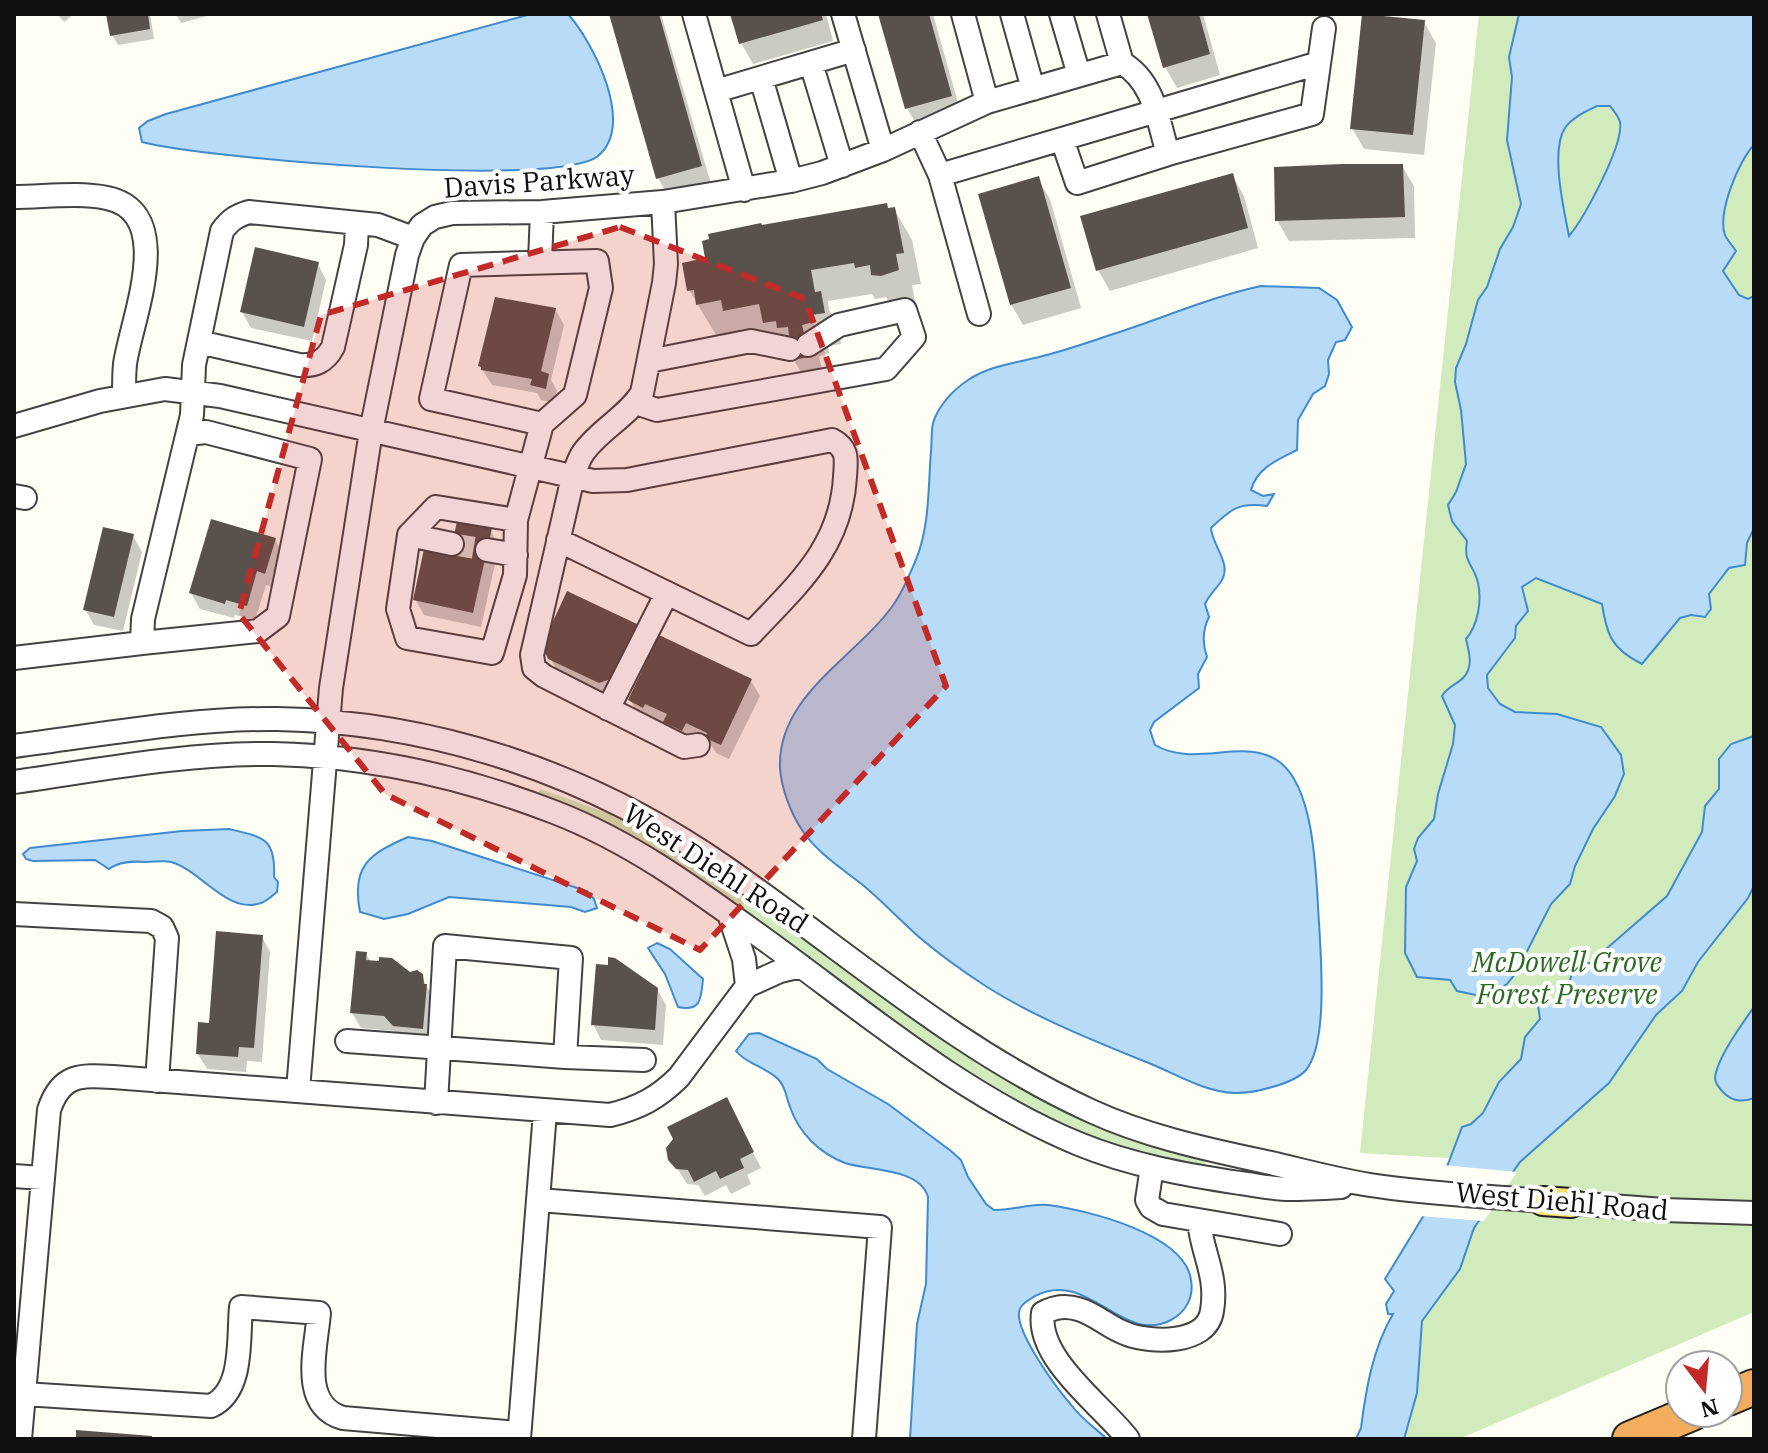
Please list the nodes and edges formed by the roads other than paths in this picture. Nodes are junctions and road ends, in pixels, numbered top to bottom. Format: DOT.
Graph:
graph roads {
  1 [pos="694,14"];
  2 [pos="843,14"];
  3 [pos="1012,14"];
  4 [pos="1061,14"];
  5 [pos="1108,14"];
  6 [pos="966,15"];
  7 [pos="1324,28"];
  8 [pos="854,50"];
  9 [pos="811,63"];
  10 [pos="1122,63"];
  11 [pos="1319,63"];
  12 [pos="1079,75"];
  13 [pos="761,78"];
  14 [pos="1033,89"];
  15 [pos="716,91"];
  16 [pos="987,102"];
  17 [pos="1155,111"];
  18 [pos="920,132"];
  19 [pos="1062,139"];
  20 [pos="883,150"];
  21 [pos="1168,154"];
  22 [pos="842,166"];
  23 [pos="940,175"];
  24 [pos="791,181"];
  25 [pos="744,190"];
  26 [pos="14,197"];
  27 [pos="663,202"];
  28 [pos="542,212"];
  29 [pos="357,223"];
  30 [pos="413,238"];
  31 [pos="540,261"];
  32 [pos="979,314"];
  33 [pos="199,342"];
  34 [pos="649,361"];
  35 [pos="195,391"];
  36 [pos="124,395"];
  37 [pos="636,403"];
  38 [pos="542,424"];
  39 [pos="14,426"];
  40 [pos="371,431"];
  41 [pos="188,434"];
  42 [pos="528,467"];
  43 [pos="573,477"];
  44 [pos="516,520"];
  45 [pos="409,535"];
  46 [pos="558,540"];
  47 [pos="452,544"];
  48 [pos="487,550"];
  49 [pos="516,555"];
  50 [pos="667,593"];
  51 [pos="142,643"];
  52 [pos="14,658"];
  53 [pos="608,709"];
  54 [pos="327,722"];
  55 [pos="698,745"];
  56 [pos="14,746"];
  57 [pos="325,756"];
  58 [pos="14,782"];
  59 [pos="14,914"];
  60 [pos="729,914"];
  61 [pos="801,966"];
  62 [pos="747,986"];
  63 [pos="347,1041"];
  64 [pos="441,1049"];
  65 [pos="565,1057"];
  66 [pos="644,1060"];
  67 [pos="157,1081"];
  68 [pos="298,1090"];
  69 [pos="436,1103"];
  70 [pos="545,1112"];
  71 [pos="1152,1167"];
  72 [pos="14,1176"];
  73 [pos="42,1178"];
  74 [pos="1370,1185"];
  75 [pos="539,1200"];
  76 [pos="1754,1213"];
  77 [pos="1199,1221"];
  78 [pos="1280,1234"];
  79 [pos="24,1394"];
  80 [pos="1664,1425"];
  81 [pos="519,1436"];
  82 [pos="20,1439"];
  83 [pos="864,1439"];
  84 [pos="1128,1439"];
  85 [pos="1630,1439"];
  1 -- 15 [label="street"];
  2 -- 8 [label="street"];
  3 -- 14 [label="street"];
  4 -- 12 [label="street"];
  5 -- 10 [label="street"];
  6 -- 16 [label="street"];
  7 -- 11 [label="street"];
  8 -- 9 [label="street"];
  8 -- 20 [label="street"];
  9 -- 13 [label="street"];
  9 -- 22 [label="street"];
  10 -- 12 [label="street, Davis Parkway"];
  10 -- 17 [label="street"];
  11 -- 17 [label="street"];
  11 -- 21 [label="street"];
  12 -- 14 [label="street, Davis Parkway"];
  13 -- 15 [label="street"];
  13 -- 24 [label="street"];
  14 -- 16 [label="street, Davis Parkway"];
  15 -- 25 [label="street"];
  16 -- 18 [label="street, Davis Parkway"];
  17 -- 19 [label="street"];
  17 -- 21 [label="street"];
  18 -- 20 [label="street, Davis Parkway"];
  18 -- 23 [label="street"];
  19 -- 21 [label="street"];
  19 -- 23 [label="street"];
  20 -- 22 [label="street, Davis Parkway"];
  22 -- 24 [label="street, Davis Parkway"];
  23 -- 32 [label="street"];
  24 -- 25 [label="street, Davis Parkway"];
  25 -- 27 [label="street, Davis Parkway"];
  26 -- 36 [label="street"];
  27 -- 28 [label="street, Davis Parkway"];
  27 -- 34 [label="street"];
  28 -- 30 [label="street, Davis Parkway"];
  28 -- 31 [label="street"];
  29 -- 30 [label="street"];
  29 -- 33 [label="street"];
  29 -- 33 [label="street"];
  30 -- 40 [label="street"];
  31 -- 38 [label="street"];
  31 -- 38 [label="street"];
  33 -- 35 [label="street"];
  34 -- 37 [label="street"];
  34 -- 37 [label="street"];
  35 -- 36 [label="street"];
  35 -- 40 [label="street"];
  35 -- 41 [label="street"];
  36 -- 39 [label="street"];
  37 -- 43 [label="street"];
  38 -- 42 [label="street"];
  40 -- 42 [label="street"];
  40 -- 54 [label="street"];
  41 -- 51 [label="street"];
  41 -- 51 [label="street"];
  42 -- 43 [label="street"];
  42 -- 44 [label="street"];
  43 -- 46 [label="street"];
  43 -- 50 [label="street"];
  44 -- 45 [label="street"];
  44 -- 49 [label="street"];
  45 -- 47 [label="street"];
  45 -- 49 [label="street"];
  46 -- 50 [label="street"];
  46 -- 53 [label="street"];
  48 -- 49 [label="street"];
  50 -- 53 [label="street"];
  51 -- 52 [label="street"];
  53 -- 55 [label="street"];
  54 -- 56 [label="street, West Diehl Road"];
  54 -- 57 [label="street"];
  54 -- 74 [label="street, West Diehl Road"];
  57 -- 58 [label="street, West Diehl Road"];
  57 -- 60 [label="street, West Diehl Road"];
  57 -- 68 [label="street"];
  59 -- 67 [label="street"];
  60 -- 61 [label="street, West Diehl Road"];
  60 -- 62 [label="street"];
  61 -- 62 [label="street"];
  61 -- 71 [label="street, West Diehl Road"];
  62 -- 70 [label="street"];
  63 -- 64 [label="street"];
  64 -- 65 [label="street"];
  64 -- 65 [label="street"];
  64 -- 69 [label="street"];
  65 -- 66 [label="street"];
  67 -- 68 [label="street"];
  67 -- 73 [label="street"];
  68 -- 69 [label="street"];
  69 -- 70 [label="street"];
  70 -- 75 [label="street"];
  71 -- 74 [label="street, West Diehl Road"];
  71 -- 77 [label="street"];
  72 -- 73 [label="street"];
  73 -- 79 [label="street"];
  74 -- 76 [label="street, West Diehl Road"];
  75 -- 81 [label="street"];
  75 -- 83 [label="street"];
  77 -- 78 [label="street"];
  77 -- 84 [label="street"];
  79 -- 81 [label="street"];
  79 -- 82 [label="street"];
  80 -- 85 [label="highway"];
}
